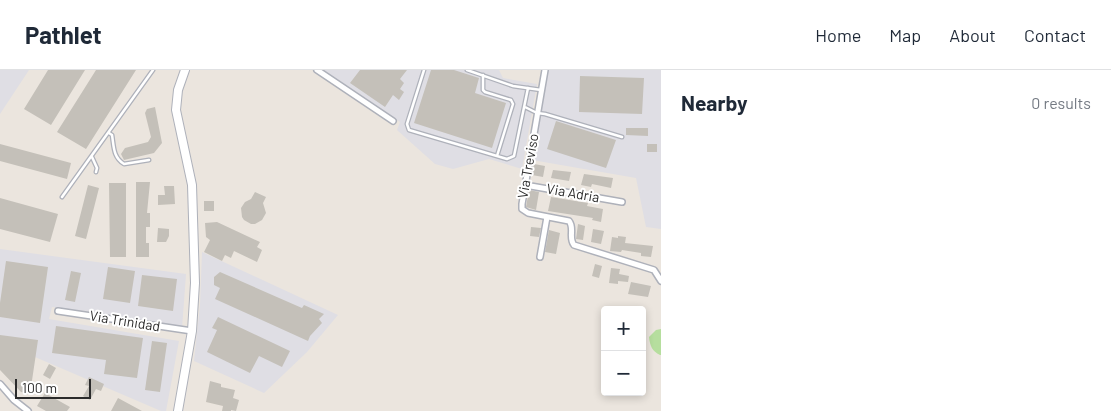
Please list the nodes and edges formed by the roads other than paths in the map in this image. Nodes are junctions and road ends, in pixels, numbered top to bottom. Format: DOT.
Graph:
graph roads {
  1 [pos="153,70"];
  2 [pos="174,70"];
  3 [pos="317,70"];
  4 [pos="424,70"];
  5 [pos="467,70"];
  6 [pos="544,70"];
  7 [pos="184,72"];
  8 [pos="483,76"];
  9 [pos="528,88"];
  10 [pos="541,90"];
  11 [pos="524,107"];
  12 [pos="537,113"];
  13 [pos="393,121"];
  14 [pos="109,133"];
  15 [pos="622,137"];
  16 [pos="496,156"];
  17 [pos="92,157"];
  18 [pos="149,160"];
  19 [pos="96,172"];
  20 [pos="525,185"];
  21 [pos="62,197"];
  22 [pos="622,202"];
  23 [pos="547,217"];
  24 [pos="540,257"];
  25 [pos="661,281"];
  26 [pos="58,311"];
  27 [pos="192,331"];
  28 [pos="0,384"];
  29 [pos="28,411"];
  30 [pos="178,411"];
  1 -- 14 [label="lane"];
  2 -- 7 [label="main road"];
  3 -- 13 [label="street"];
  4 -- 16 [label="lane"];
  5 -- 8 [label="lane"];
  6 -- 10 [label="street, Via Treviso"];
  7 -- 27 [label="main road"];
  8 -- 9 [label="lane"];
  8 -- 16 [label="lane"];
  9 -- 10 [label="lane"];
  9 -- 11 [label="lane"];
  10 -- 12 [label="street, Via Treviso"];
  11 -- 12 [label="lane"];
  11 -- 16 [label="lane"];
  12 -- 15 [label="lane"];
  12 -- 20 [label="street, Via Treviso"];
  14 -- 17 [label="lane"];
  14 -- 18 [label="lane"];
  17 -- 19 [label="lane"];
  17 -- 21 [label="lane"];
  20 -- 22 [label="street, Via Adria"];
  20 -- 23 [label="street, Via Treviso"];
  23 -- 24 [label="street"];
  23 -- 25 [label="street, Via Treviso"];
  26 -- 27 [label="street, Via Trinidad"];
  27 -- 30 [label="main road"];
  28 -- 29 [label="street"];
}
